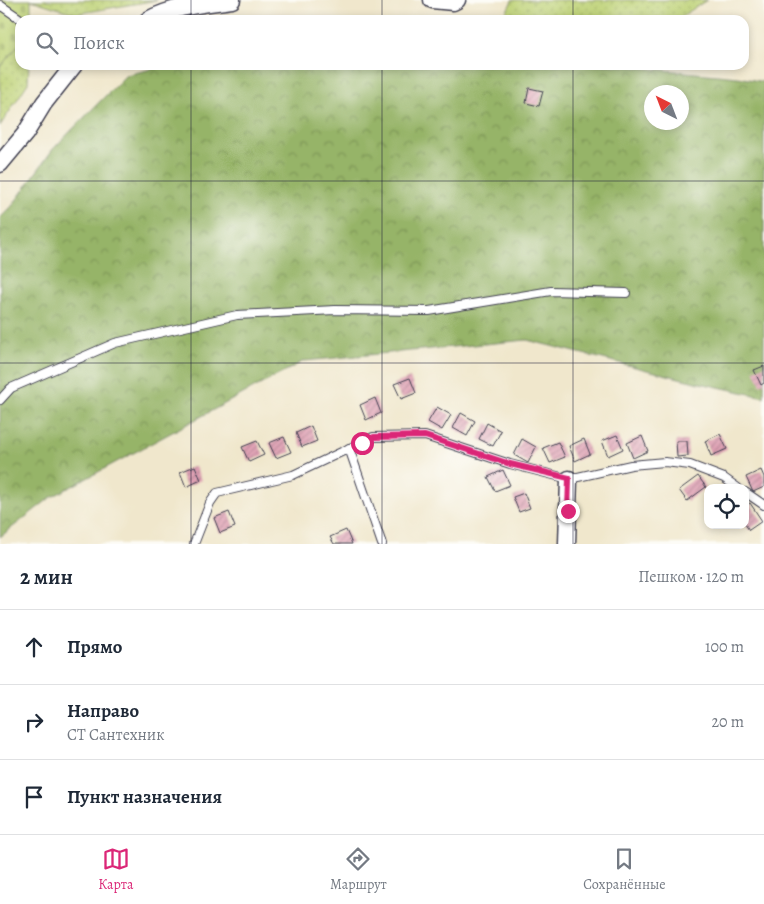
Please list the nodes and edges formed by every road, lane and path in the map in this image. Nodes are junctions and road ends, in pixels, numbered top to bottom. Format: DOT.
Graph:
graph roads {
  1 [pos="232,0"];
  2 [pos="432,0"];
  3 [pos="457,0"];
  4 [pos="0,5"];
  5 [pos="15,15"];
  6 [pos="157,15"];
  7 [pos="70,70"];
  8 [pos="0,164"];
  9 [pos="626,293"];
  10 [pos="0,400"];
  11 [pos="350,448"];
  12 [pos="569,478"];
  13 [pos="732,484"];
  14 [pos="749,495"];
  15 [pos="764,505"];
  16 [pos="194,544"];
  17 [pos="382,544"];
  18 [pos="567,544"];
  1 -- 6 [label="street"];
  2 -- 3 [label="street"];
  4 -- 5 [label="lane"];
  7 -- 8 [label="street"];
  9 -- 10 [label="lane"];
  11 -- 12 [label="lane"];
  11 -- 16 [label="lane"];
  11 -- 17 [label="lane"];
  12 -- 13 [label="lane"];
  12 -- 18 [label="street"];
  14 -- 15 [label="lane"];
}
